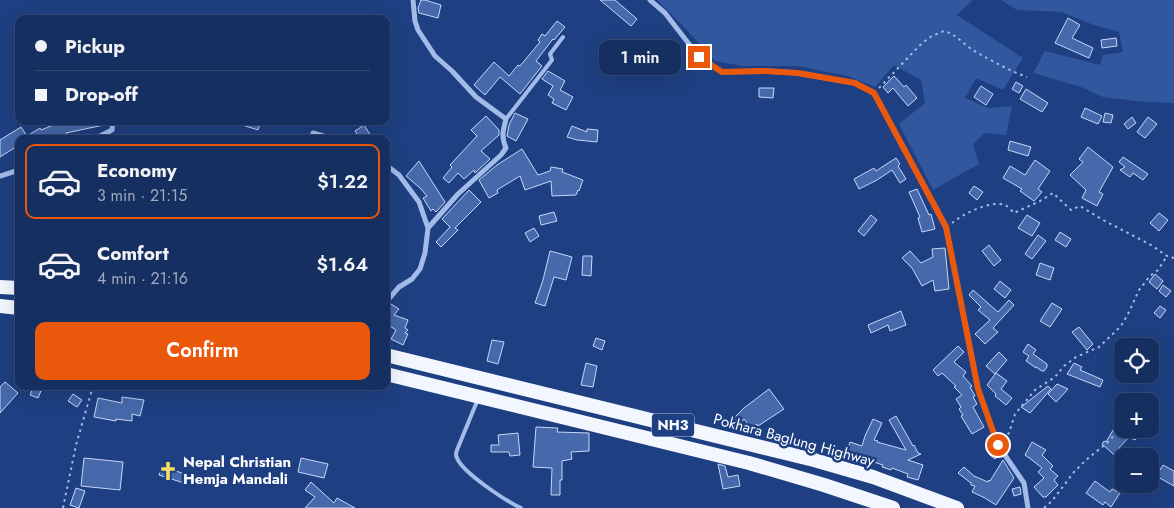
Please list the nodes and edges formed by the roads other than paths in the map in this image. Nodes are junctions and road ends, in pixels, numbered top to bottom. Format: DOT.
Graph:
graph roads {
  1 [pos="414,0"];
  2 [pos="650,0"];
  3 [pos="562,37"];
  4 [pos="506,119"];
  5 [pos="113,125"];
  6 [pos="314,133"];
  7 [pos="102,135"];
  8 [pos="320,135"];
  9 [pos="390,168"];
  10 [pos="15,171"];
  11 [pos="0,176"];
  12 [pos="428,228"];
  13 [pos="0,286"];
  14 [pos="15,288"];
  15 [pos="390,298"];
  16 [pos="0,306"];
  17 [pos="15,308"];
  18 [pos="390,356"];
  19 [pos="390,375"];
  20 [pos="479,397"];
  21 [pos="521,508"];
  22 [pos="893,508"];
  23 [pos="957,508"];
  24 [pos="1028,508"];
  1 -- 4 [label="street"];
  2 -- 24 [label="street"];
  3 -- 4 [label="lane"];
  4 -- 12 [label="street"];
  5 -- 7 [label="street"];
  6 -- 8 [label="street"];
  9 -- 12 [label="street"];
  10 -- 11 [label="street"];
  12 -- 15 [label="street"];
  13 -- 14 [label="highway"];
  16 -- 17 [label="highway"];
  18 -- 23 [label="highway, Pokhara Baglung Highway / NH3"];
  19 -- 20 [label="highway"];
  20 -- 21 [label="lane"];
  20 -- 22 [label="highway"];
}
